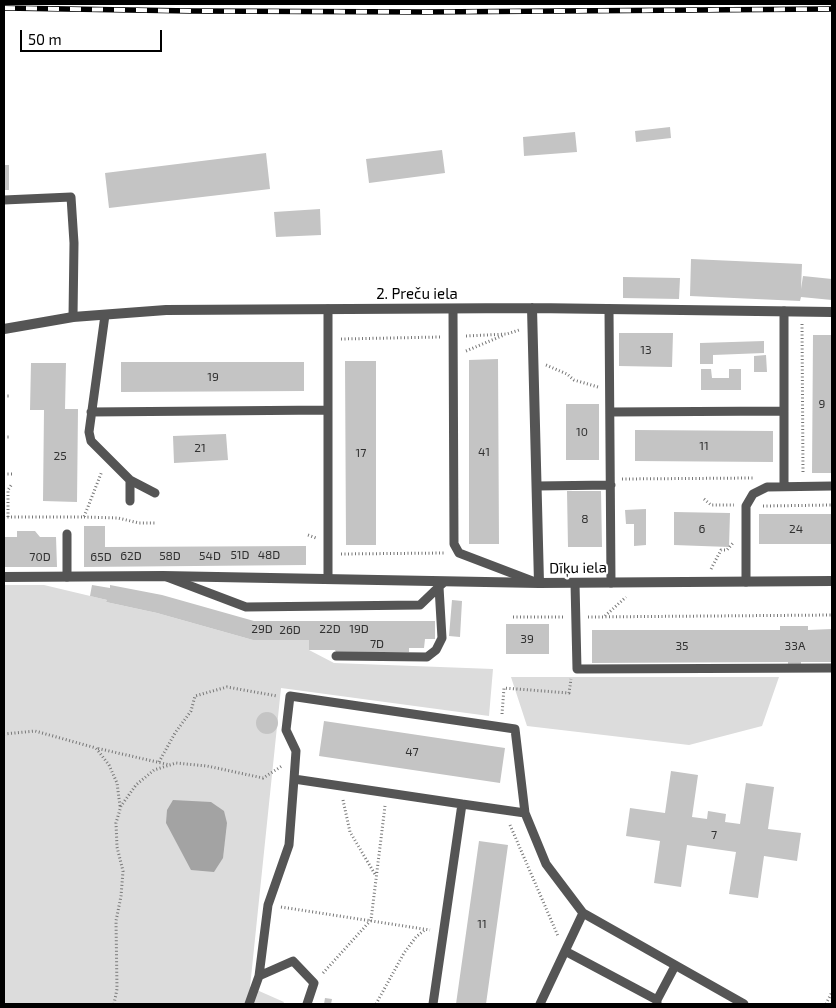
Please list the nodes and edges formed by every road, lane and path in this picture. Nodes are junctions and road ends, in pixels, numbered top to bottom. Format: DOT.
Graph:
graph roads {
  1 [pos="4,200"];
  2 [pos="532,308"];
  3 [pos="328,309"];
  4 [pos="453,309"];
  5 [pos="609,309"];
  6 [pos="784,311"];
  7 [pos="802,311"];
  8 [pos="832,312"];
  9 [pos="105,314"];
  10 [pos="73,317"];
  11 [pos="533,324"];
  12 [pos="4,329"];
  13 [pos="507,334"];
  14 [pos="453,337"];
  15 [pos="328,339"];
  16 [pos="453,356"];
  17 [pos="534,360"];
  18 [pos="610,391"];
  19 [pos="4,396"];
  20 [pos="9,396"];
  21 [pos="328,410"];
  22 [pos="784,411"];
  23 [pos="91,412"];
  24 [pos="610,412"];
  25 [pos="4,437"];
  26 [pos="10,437"];
  27 [pos="108,458"];
  28 [pos="4,474"];
  29 [pos="12,474"];
  30 [pos="755,478"];
  31 [pos="130,480"];
  32 [pos="611,482"];
  33 [pos="12,484"];
  34 [pos="538,486"];
  35 [pos="784,486"];
  36 [pos="803,486"];
  37 [pos="832,486"];
  38 [pos="155,493"];
  39 [pos="704,499"];
  40 [pos="130,501"];
  41 [pos="832,505"];
  42 [pos="746,506"];
  43 [pos="6,517"];
  44 [pos="84,517"];
  45 [pos="155,523"];
  46 [pos="67,534"];
  47 [pos="459,553"];
  48 [pos="328,554"];
  49 [pos="163,576"];
  50 [pos="4,577"];
  51 [pos="67,577"];
  52 [pos="328,579"];
  53 [pos="832,581"];
  54 [pos="641,582"];
  55 [pos="746,582"];
  56 [pos="539,583"];
  57 [pos="575,583"];
  58 [pos="612,583"];
  59 [pos="442,584"];
  60 [pos="832,615"];
  61 [pos="513,617"];
  62 [pos="576,617"];
  63 [pos="604,617"];
  64 [pos="336,656"];
  65 [pos="832,668"];
  66 [pos="571,679"];
  67 [pos="290,696"];
  68 [pos="501,727"];
  69 [pos="4,734"];
  70 [pos="96,748"];
  71 [pos="296,757"];
  72 [pos="159,762"];
  73 [pos="170,765"];
  74 [pos="294,779"];
  75 [pos="340,786"];
  76 [pos="387,794"];
  77 [pos="462,804"];
  78 [pos="121,806"];
  79 [pos="525,813"];
  80 [pos="503,820"];
  81 [pos="376,876"];
  82 [pos="268,905"];
  83 [pos="583,913"];
  84 [pos="371,920"];
  85 [pos="427,929"];
  86 [pos="444,932"];
  87 [pos="565,951"];
  88 [pos="675,966"];
  89 [pos="259,976"];
  90 [pos="314,983"];
  91 [pos="832,992"];
  92 [pos="657,1002"];
  93 [pos="114,1004"];
  94 [pos="249,1004"];
  95 [pos="307,1004"];
  96 [pos="376,1004"];
  97 [pos="433,1004"];
  98 [pos="540,1004"];
  99 [pos="744,1004"];
  100 [pos="826,1004"];
  1 -- 10 [label="lane"];
  2 -- 4 [label="street, 2. Preču iela"];
  2 -- 5 [label="street, 2. Preču iela"];
  2 -- 11 [label="street, Dīķu iela"];
  3 -- 4 [label="street, 2. Preču iela"];
  3 -- 9 [label="street, 2. Preču iela"];
  3 -- 15 [label="lane"];
  4 -- 14 [label="lane"];
  5 -- 6 [label="street, 2. Preču iela"];
  5 -- 18 [label="lane"];
  6 -- 7 [label="street, 2. Preču iela"];
  6 -- 22 [label="lane"];
  7 -- 8 [label="street, 2. Preču iela"];
  7 -- 36 [label="path"];
  9 -- 10 [label="street, 2. Preču iela"];
  9 -- 23 [label="lane"];
  10 -- 12 [label="street, 2. Preču iela"];
  11 -- 13 [label="path"];
  11 -- 17 [label="street, Dīķu iela"];
  13 -- 14 [label="path"];
  13 -- 16 [label="path"];
  14 -- 15 [label="path"];
  14 -- 16 [label="lane"];
  15 -- 21 [label="lane"];
  16 -- 47 [label="lane"];
  17 -- 18 [label="path"];
  17 -- 34 [label="street, Dīķu iela"];
  18 -- 24 [label="lane"];
  19 -- 20 [label="path"];
  21 -- 23 [label="lane"];
  21 -- 48 [label="lane"];
  22 -- 24 [label="lane"];
  22 -- 35 [label="lane"];
  23 -- 27 [label="lane"];
  24 -- 32 [label="lane"];
  25 -- 26 [label="path"];
  27 -- 31 [label="lane"];
  27 -- 44 [label="path"];
  28 -- 29 [label="path"];
  30 -- 32 [label="path"];
  31 -- 38 [label="lane"];
  31 -- 40 [label="lane"];
  32 -- 34 [label="lane"];
  32 -- 58 [label="lane"];
  33 -- 43 [label="path"];
  34 -- 56 [label="street, Dīķu iela"];
  35 -- 36 [label="lane"];
  35 -- 42 [label="lane"];
  36 -- 37 [label="lane"];
  39 -- 42 [label="path"];
  41 -- 42 [label="path"];
  42 -- 55 [label="lane"];
  43 -- 44 [label="path"];
  44 -- 45 [label="path"];
  46 -- 51 [label="lane"];
  47 -- 48 [label="path"];
  47 -- 56 [label="lane"];
  48 -- 52 [label="lane"];
  49 -- 51 [label="street"];
  49 -- 52 [label="street"];
  49 -- 59 [label="lane"];
  50 -- 51 [label="street"];
  52 -- 59 [label="street"];
  53 -- 55 [label="street, Dīķu iela"];
  54 -- 55 [label="street, Dīķu iela"];
  54 -- 58 [label="street, Dīķu iela"];
  54 -- 63 [label="path"];
  56 -- 57 [label="street, Dīķu iela"];
  56 -- 59 [label="street"];
  57 -- 58 [label="street, Dīķu iela"];
  57 -- 62 [label="lane"];
  59 -- 64 [label="lane"];
  60 -- 63 [label="path"];
  61 -- 62 [label="path"];
  62 -- 63 [label="path"];
  62 -- 65 [label="lane"];
  66 -- 68 [label="path"];
  67 -- 68 [label="lane"];
  67 -- 71 [label="lane"];
  67 -- 72 [label="path"];
  68 -- 79 [label="lane"];
  69 -- 70 [label="path"];
  70 -- 72 [label="path"];
  70 -- 78 [label="path"];
  71 -- 73 [label="path"];
  71 -- 74 [label="lane"];
  72 -- 73 [label="path"];
  73 -- 78 [label="path"];
  74 -- 75 [label="lane"];
  74 -- 82 [label="lane"];
  75 -- 76 [label="lane"];
  75 -- 81 [label="path"];
  76 -- 77 [label="lane"];
  76 -- 81 [label="path"];
  77 -- 79 [label="lane"];
  77 -- 86 [label="lane"];
  78 -- 93 [label="path"];
  79 -- 83 [label="lane"];
  80 -- 87 [label="path"];
  81 -- 84 [label="path"];
  82 -- 84 [label="path"];
  82 -- 89 [label="lane"];
  83 -- 87 [label="lane"];
  83 -- 88 [label="lane"];
  84 -- 85 [label="path"];
  84 -- 90 [label="path"];
  85 -- 86 [label="path"];
  85 -- 96 [label="path"];
  86 -- 97 [label="lane"];
  87 -- 92 [label="lane"];
  87 -- 98 [label="lane"];
  88 -- 92 [label="lane"];
  88 -- 99 [label="lane"];
  89 -- 90 [label="lane"];
  89 -- 94 [label="lane"];
  90 -- 95 [label="lane"];
  91 -- 100 [label="path"];
}
